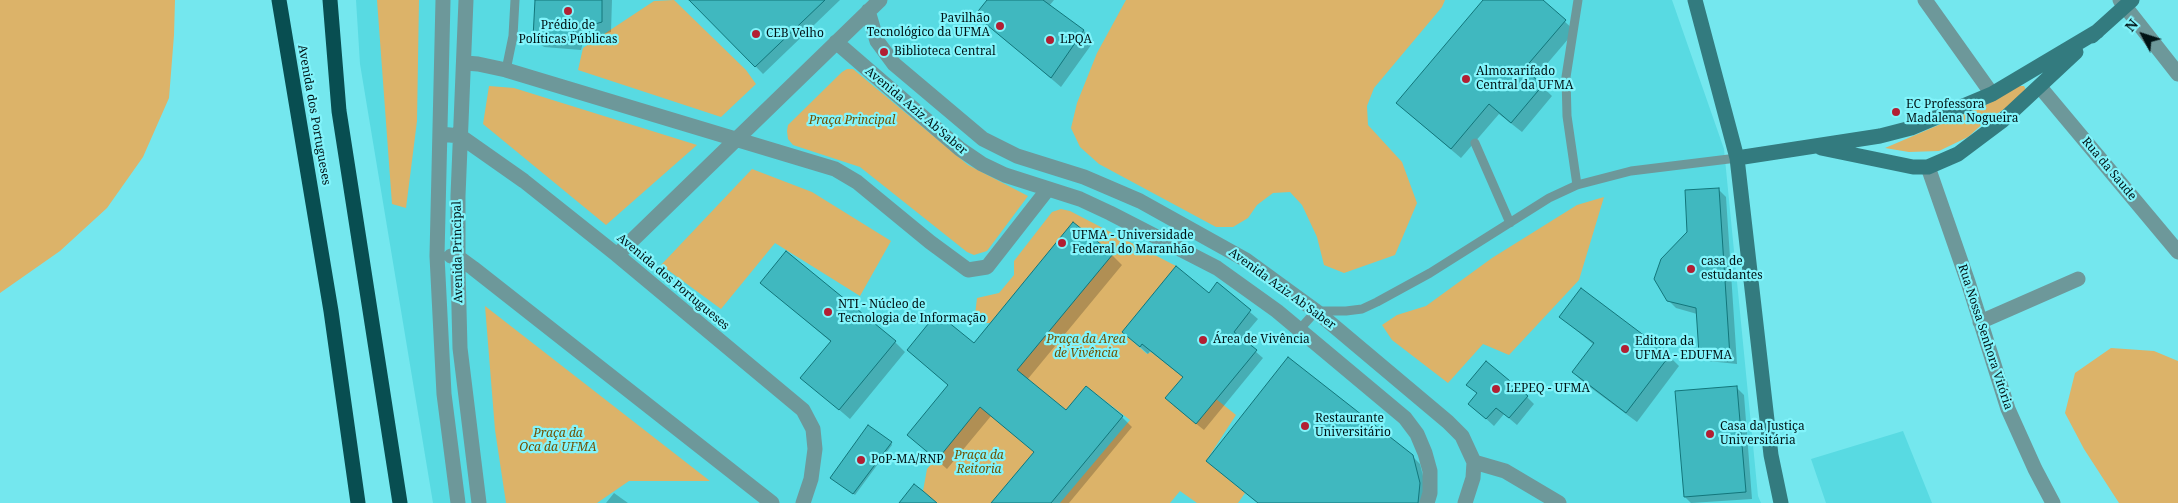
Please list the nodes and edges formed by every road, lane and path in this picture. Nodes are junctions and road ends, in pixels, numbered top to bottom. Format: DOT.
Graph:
graph roads {
  1 [pos="279,0"];
  2 [pos="330,0"];
  3 [pos="443,0"];
  4 [pos="466,0"];
  5 [pos="515,0"];
  6 [pos="880,0"];
  7 [pos="1578,0"];
  8 [pos="1695,0"];
  9 [pos="1925,0"];
  10 [pos="2126,2"];
  11 [pos="868,11"];
  12 [pos="2098,31"];
  13 [pos="836,42"];
  14 [pos="465,63"];
  15 [pos="506,70"];
  16 [pos="2178,74"];
  17 [pos="2040,87"];
  18 [pos="1992,94"];
  19 [pos="440,134"];
  20 [pos="460,136"];
  21 [pos="736,140"];
  22 [pos="1475,144"];
  23 [pos="1812,146"];
  24 [pos="1016,156"];
  25 [pos="1737,158"];
  26 [pos="1928,167"];
  27 [pos="1005,175"];
  28 [pos="1577,185"];
  29 [pos="1048,189"];
  30 [pos="1510,223"];
  31 [pos="2178,252"];
  32 [pos="617,255"];
  33 [pos="437,256"];
  34 [pos="458,257"];
  35 [pos="2078,279"];
  36 [pos="1316,311"];
  37 [pos="1980,322"];
  38 [pos="1299,330"];
  39 [pos="1474,462"];
  40 [pos="358,503"];
  41 [pos="400,503"];
  42 [pos="458,503"];
  43 [pos="479,503"];
  44 [pos="772,503"];
  45 [pos="803,503"];
  46 [pos="1427,503"];
  47 [pos="1464,503"];
  48 [pos="1559,503"];
  49 [pos="1781,503"];
  50 [pos="2053,503"];
  1 -- 40 [label="highway, Avenida dos Portugueses"];
  2 -- 41 [label="highway, Avenida dos Portugueses"];
  3 -- 19 [label="street, Avenida Principal"];
  4 -- 14 [label="street, Avenida Principal"];
  5 -- 15 [label="lane"];
  6 -- 11 [label="street"];
  7 -- 28 [label="lane"];
  8 -- 25 [label="street"];
  9 -- 18 [label="street"];
  10 -- 12 [label="street"];
  10 -- 16 [label="street"];
  11 -- 13 [label="street"];
  11 -- 24 [label="street, Avenida Aziz Ab'Saber"];
  12 -- 17 [label="street"];
  12 -- 18 [label="street"];
  13 -- 21 [label="street"];
  13 -- 27 [label="street, Avenida Aziz Ab'Saber"];
  14 -- 15 [label="street"];
  14 -- 20 [label="street, Avenida Principal"];
  15 -- 21 [label="street"];
  17 -- 26 [label="street"];
  17 -- 31 [label="street, Rua da Saude"];
  18 -- 23 [label="street"];
  19 -- 20 [label="street, Avenida dos Portugueses"];
  19 -- 33 [label="street, Avenida Principal"];
  20 -- 32 [label="street, Avenida dos Portugueses"];
  20 -- 34 [label="street, Avenida Principal"];
  21 -- 29 [label="street"];
  21 -- 32 [label="street"];
  22 -- 30 [label="lane"];
  23 -- 25 [label="street"];
  23 -- 26 [label="street"];
  24 -- 27 [label="street"];
  24 -- 36 [label="street, Avenida Aziz Ab'Saber"];
  25 -- 28 [label="lane"];
  25 -- 49 [label="street"];
  26 -- 37 [label="street, Rua Nossa Senhora Vitória"];
  27 -- 29 [label="street, Avenida Aziz Ab'Saber"];
  28 -- 30 [label="lane"];
  29 -- 38 [label="street, Avenida Aziz Ab'Saber"];
  30 -- 36 [label="lane"];
  32 -- 45 [label="street, Avenida dos Portugueses"];
  33 -- 34 [label="street"];
  33 -- 42 [label="street, Avenida Principal"];
  34 -- 43 [label="street, Avenida Principal"];
  34 -- 44 [label="street"];
  35 -- 37 [label="street"];
  36 -- 38 [label="lane"];
  36 -- 39 [label="street, Avenida Aziz Ab'Saber"];
  37 -- 50 [label="street, Rua Nossa Senhora Vitória"];
  38 -- 46 [label="street, Avenida Aziz Ab'Saber"];
  39 -- 47 [label="street"];
  39 -- 48 [label="street"];
}
